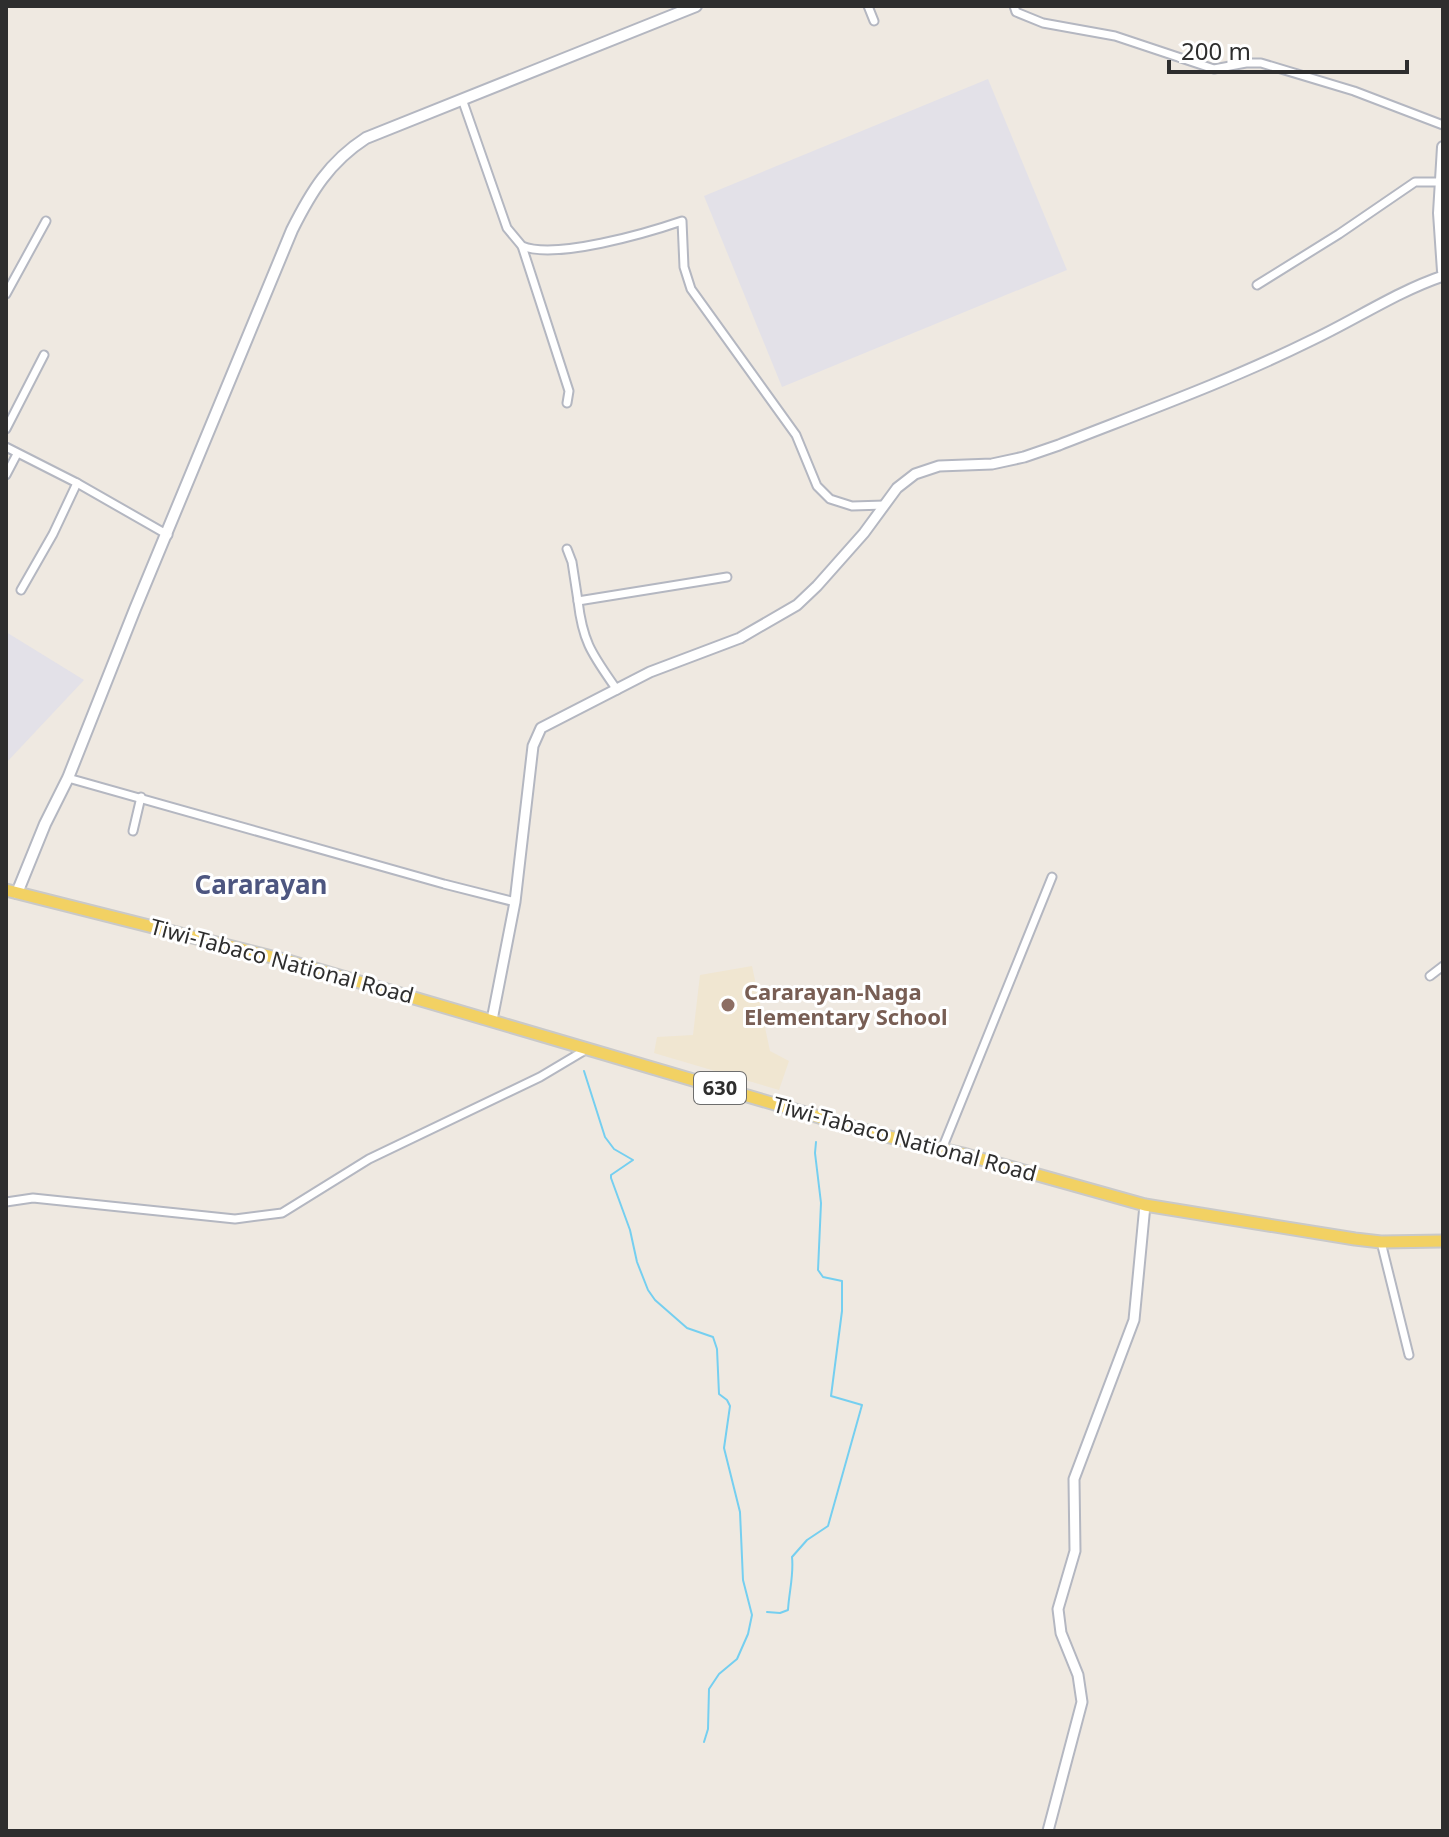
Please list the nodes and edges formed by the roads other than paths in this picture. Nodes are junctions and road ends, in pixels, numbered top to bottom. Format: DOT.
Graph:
graph roads {
  1 [pos="696,6"];
  2 [pos="868,6"];
  3 [pos="1014,6"];
  4 [pos="874,21"];
  5 [pos="462,99"];
  6 [pos="1443,125"];
  7 [pos="1443,147"];
  8 [pos="1440,182"];
  9 [pos="46,221"];
  10 [pos="522,246"];
  11 [pos="1443,274"];
  12 [pos="1257,285"];
  13 [pos="6,294"];
  14 [pos="44,355"];
  15 [pos="567,403"];
  16 [pos="6,429"];
  17 [pos="6,447"];
  18 [pos="17,454"];
  19 [pos="6,475"];
  20 [pos="77,483"];
  21 [pos="885,505"];
  22 [pos="168,535"];
  23 [pos="567,549"];
  24 [pos="727,577"];
  25 [pos="21,590"];
  26 [pos="578,601"];
  27 [pos="617,690"];
  28 [pos="68,778"];
  29 [pos="141,797"];
  30 [pos="133,831"];
  31 [pos="1052,877"];
  32 [pos="12,891"];
  33 [pos="515,902"];
  34 [pos="1443,966"];
  35 [pos="1430,976"];
  36 [pos="492,1020"];
  37 [pos="587,1049"];
  38 [pos="942,1149"];
  39 [pos="6,1202"];
  40 [pos="1145,1205"];
  41 [pos="1443,1241"];
  42 [pos="1381,1242"];
  43 [pos="1409,1355"];
  44 [pos="1048,1831"];
  1 -- 5 [label="main road"];
  2 -- 4 [label="street"];
  3 -- 6 [label="street"];
  5 -- 10 [label="street"];
  5 -- 22 [label="main road"];
  7 -- 8 [label="main road"];
  8 -- 11 [label="main road"];
  8 -- 12 [label="street"];
  9 -- 13 [label="street"];
  10 -- 15 [label="street"];
  10 -- 21 [label="street"];
  11 -- 21 [label="street"];
  14 -- 16 [label="street"];
  17 -- 18 [label="street"];
  18 -- 19 [label="street"];
  18 -- 20 [label="street"];
  20 -- 22 [label="street"];
  20 -- 25 [label="street"];
  21 -- 27 [label="street"];
  22 -- 28 [label="main road"];
  23 -- 26 [label="street"];
  24 -- 26 [label="street"];
  26 -- 27 [label="street"];
  27 -- 33 [label="street"];
  28 -- 29 [label="street"];
  28 -- 32 [label="main road"];
  29 -- 30 [label="street"];
  29 -- 33 [label="street"];
  31 -- 38 [label="street"];
  32 -- 36 [label="main road, Tiwi-Tabaco National Road / 630"];
  33 -- 36 [label="street"];
  34 -- 35 [label="street"];
  36 -- 37 [label="main road, Tiwi-Tabaco National Road / 630"];
  37 -- 38 [label="main road, Tiwi-Tabaco National Road / 630"];
  37 -- 39 [label="street"];
  38 -- 40 [label="main road, Tiwi-Tabaco National Road / 630"];
  40 -- 42 [label="main road, Tiwi-Tabaco National Road / 630"];
  40 -- 44 [label="street"];
  41 -- 42 [label="main road, Tiwi-Tabaco National Road / 630"];
  42 -- 43 [label="street"];
}
